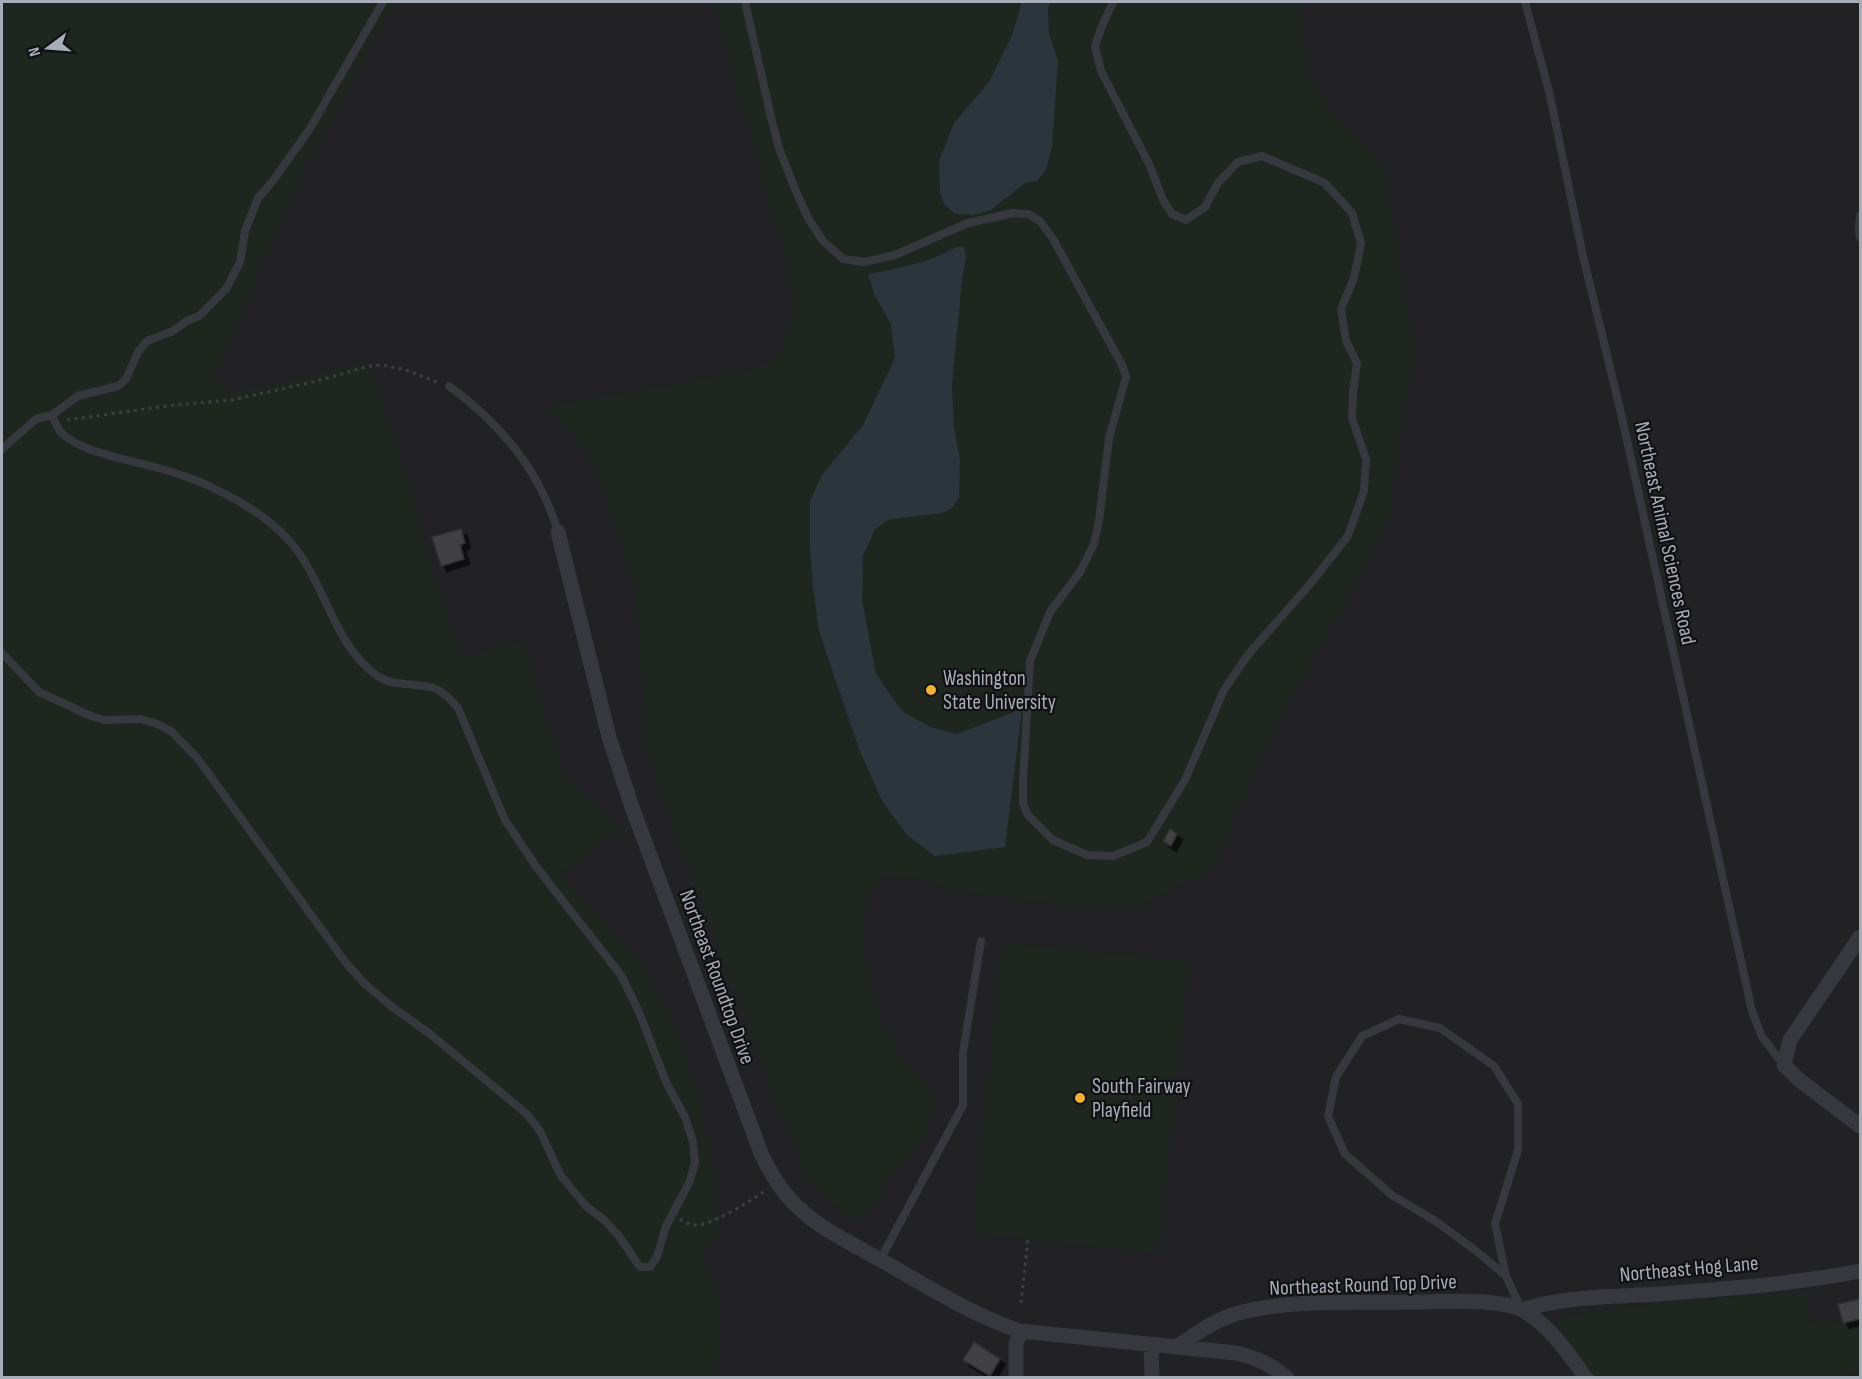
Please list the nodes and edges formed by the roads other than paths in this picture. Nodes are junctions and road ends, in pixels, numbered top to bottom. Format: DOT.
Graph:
graph roads {
  1 [pos="383,2"];
  2 [pos="745,2"];
  3 [pos="1113,2"];
  4 [pos="1525,2"];
  5 [pos="1860,216"];
  6 [pos="1860,237"];
  7 [pos="449,386"];
  8 [pos="52,416"];
  9 [pos="2,449"];
  10 [pos="558,532"];
  11 [pos="2,652"];
  12 [pos="1860,937"];
  13 [pos="981,941"];
  14 [pos="1784,1065"];
  15 [pos="1860,1126"];
  16 [pos="880,1260"];
  17 [pos="1860,1270"];
  18 [pos="1506,1276"];
  19 [pos="1522,1310"];
  20 [pos="1020,1331"];
  21 [pos="1150,1345"];
  22 [pos="1178,1346"];
  23 [pos="1016,1377"];
  24 [pos="1152,1377"];
  25 [pos="1287,1377"];
  26 [pos="1586,1377"];
  1 -- 8 [label="lane"];
  2 -- 3 [label="lane"];
  4 -- 14 [label="lane, Northeast Animal Sciences Road"];
  5 -- 6 [label="lane"];
  7 -- 10 [label="lane, Northeast Roundtop Drive"];
  8 -- 9 [label="lane"];
  8 -- 11 [label="lane"];
  10 -- 16 [label="street, Northeast Roundtop Drive"];
  12 -- 14 [label="street"];
  13 -- 16 [label="lane"];
  14 -- 15 [label="street"];
  16 -- 20 [label="street, Northeast Roundtop Drive"];
  17 -- 19 [label="street, Northeast Hog Lane"];
  18 -- 18 [label="lane"];
  18 -- 19 [label="lane"];
  19 -- 22 [label="street, Northeast Round Top Drive"];
  19 -- 26 [label="street"];
  20 -- 21 [label="street, Northeast Roundtop Drive"];
  20 -- 23 [label="street"];
  21 -- 22 [label="street, Northeast Roundtop Drive"];
  21 -- 24 [label="street"];
  22 -- 25 [label="street, Northeast Roundtop Drive"];
}
